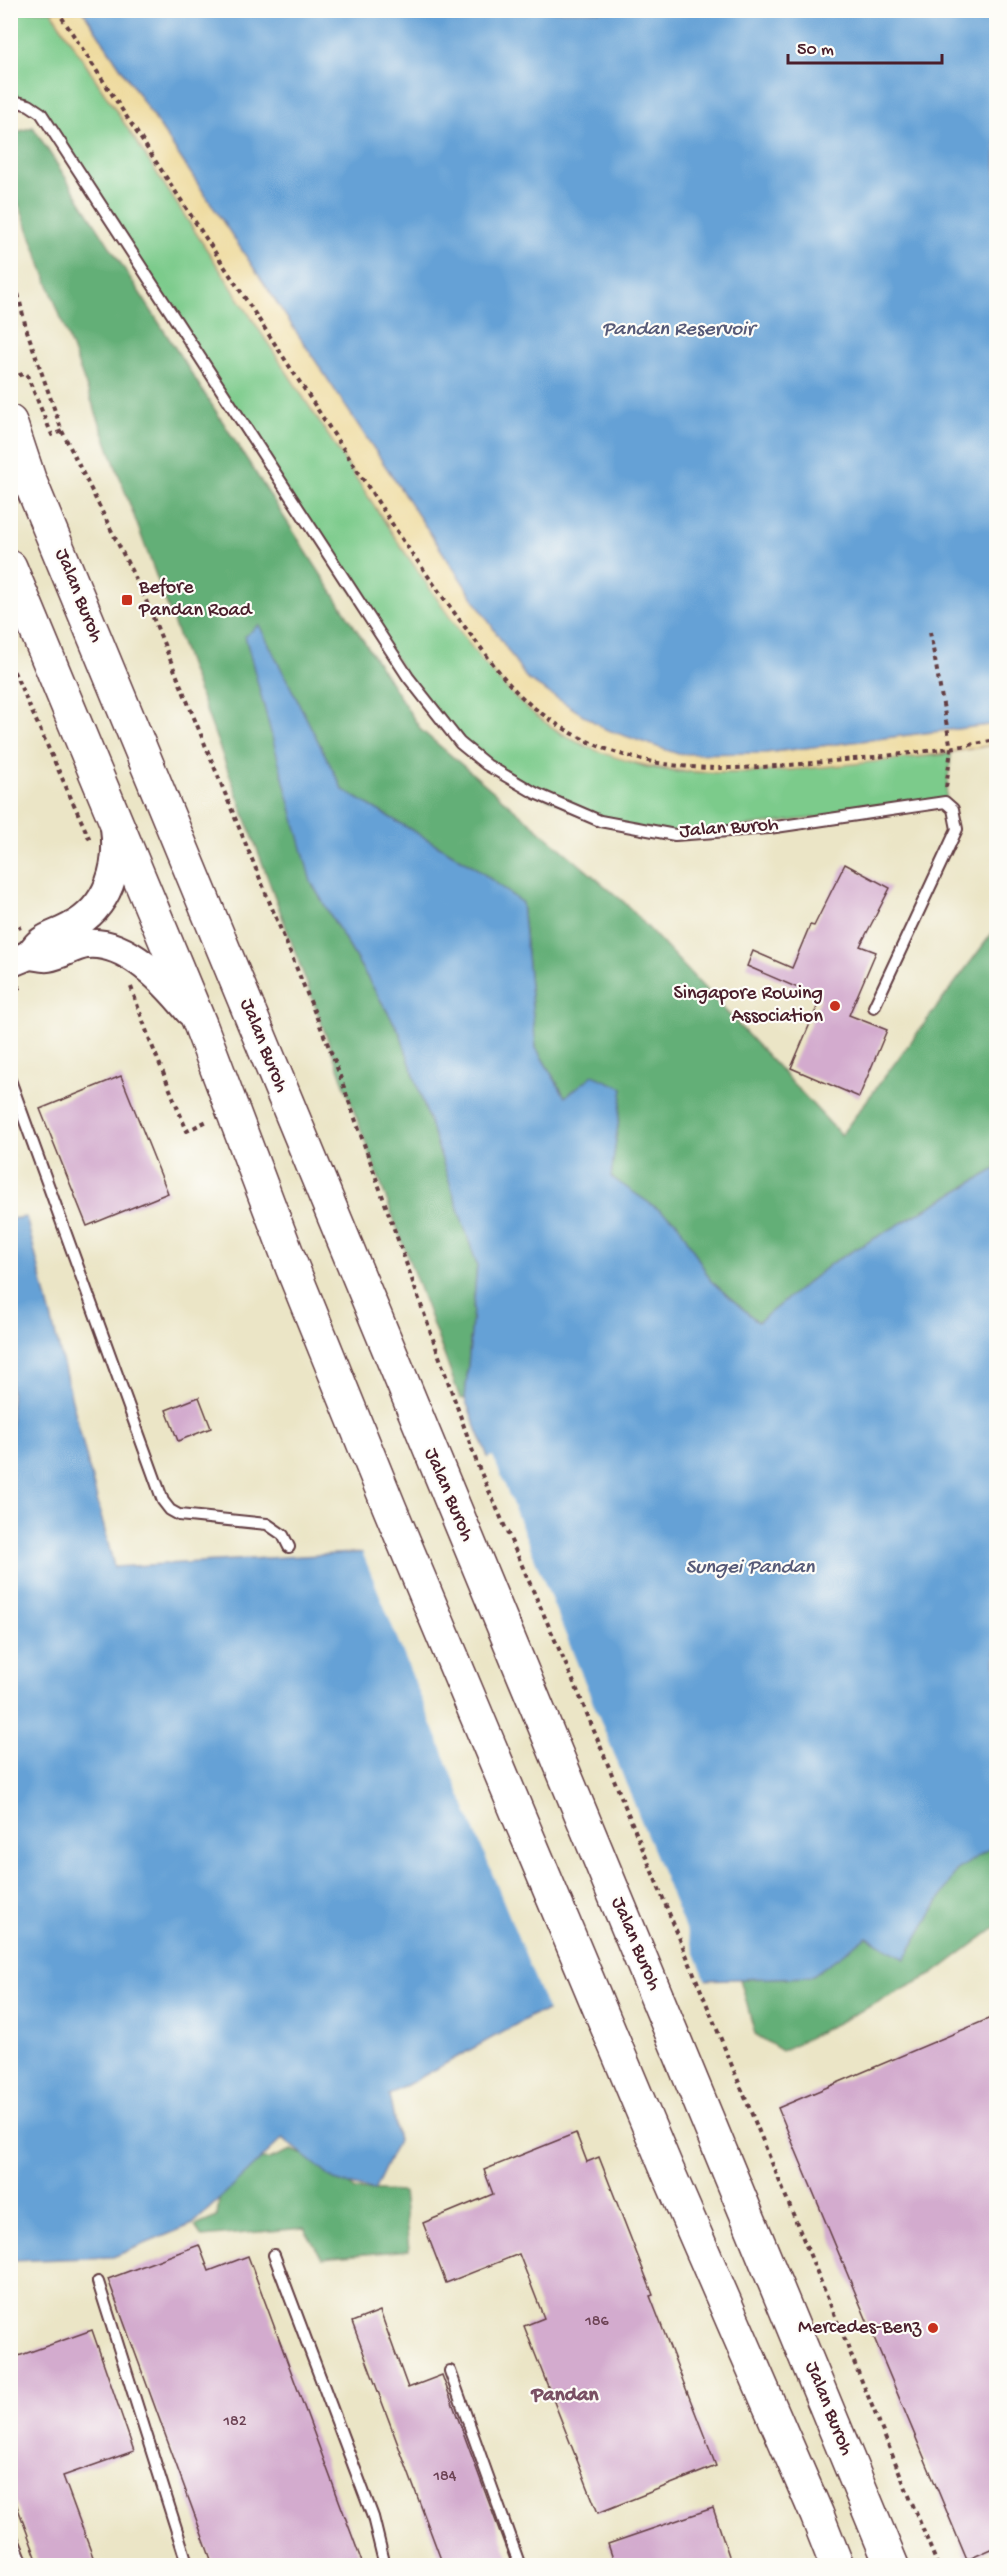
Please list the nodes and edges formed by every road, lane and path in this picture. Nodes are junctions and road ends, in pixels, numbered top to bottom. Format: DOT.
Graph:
graph roads {
  1 [pos="57,10"];
  2 [pos="10,100"];
  3 [pos="10,259"];
  4 [pos="10,378"];
  5 [pos="10,422"];
  6 [pos="62,430"];
  7 [pos="10,567"];
  8 [pos="930,632"];
  9 [pos="10,663"];
  10 [pos="996,740"];
  11 [pos="951,750"];
  12 [pos="945,802"];
  13 [pos="115,822"];
  14 [pos="94,848"];
  15 [pos="31,923"];
  16 [pos="10,931"];
  17 [pos="20,959"];
  18 [pos="131,986"];
  19 [pos="874,1007"];
  20 [pos="200,1024"];
  21 [pos="10,1080"];
  22 [pos="233,1107"];
  23 [pos="289,1547"];
  24 [pos="274,2255"];
  25 [pos="98,2282"];
  26 [pos="450,2371"];
  27 [pos="818,2515"];
  28 [pos="10,2532"];
  29 [pos="24,2565"];
  30 [pos="188,2565"];
  31 [pos="385,2565"];
  32 [pos="520,2565"];
  33 [pos="816,2565"];
  34 [pos="837,2565"];
  35 [pos="892,2565"];
  36 [pos="938,2565"];
  1 -- 11 [label="path"];
  2 -- 12 [label="lane, Jalan Buroh"];
  3 -- 6 [label="path"];
  4 -- 6 [label="path"];
  5 -- 35 [label="highway, Jalan Buroh"];
  6 -- 36 [label="path"];
  7 -- 13 [label="highway"];
  8 -- 11 [label="path"];
  9 -- 14 [label="path"];
  10 -- 11 [label="path"];
  11 -- 12 [label="path"];
  12 -- 19 [label="lane"];
  13 -- 17 [label="street"];
  13 -- 20 [label="highway"];
  15 -- 16 [label="path"];
  17 -- 20 [label="street"];
  18 -- 22 [label="path"];
  20 -- 22 [label="highway"];
  21 -- 23 [label="lane"];
  22 -- 27 [label="highway"];
  24 -- 31 [label="lane"];
  25 -- 30 [label="lane"];
  26 -- 32 [label="lane"];
  27 -- 33 [label="highway"];
  27 -- 34 [label="highway"];
  28 -- 29 [label="lane"];
}
